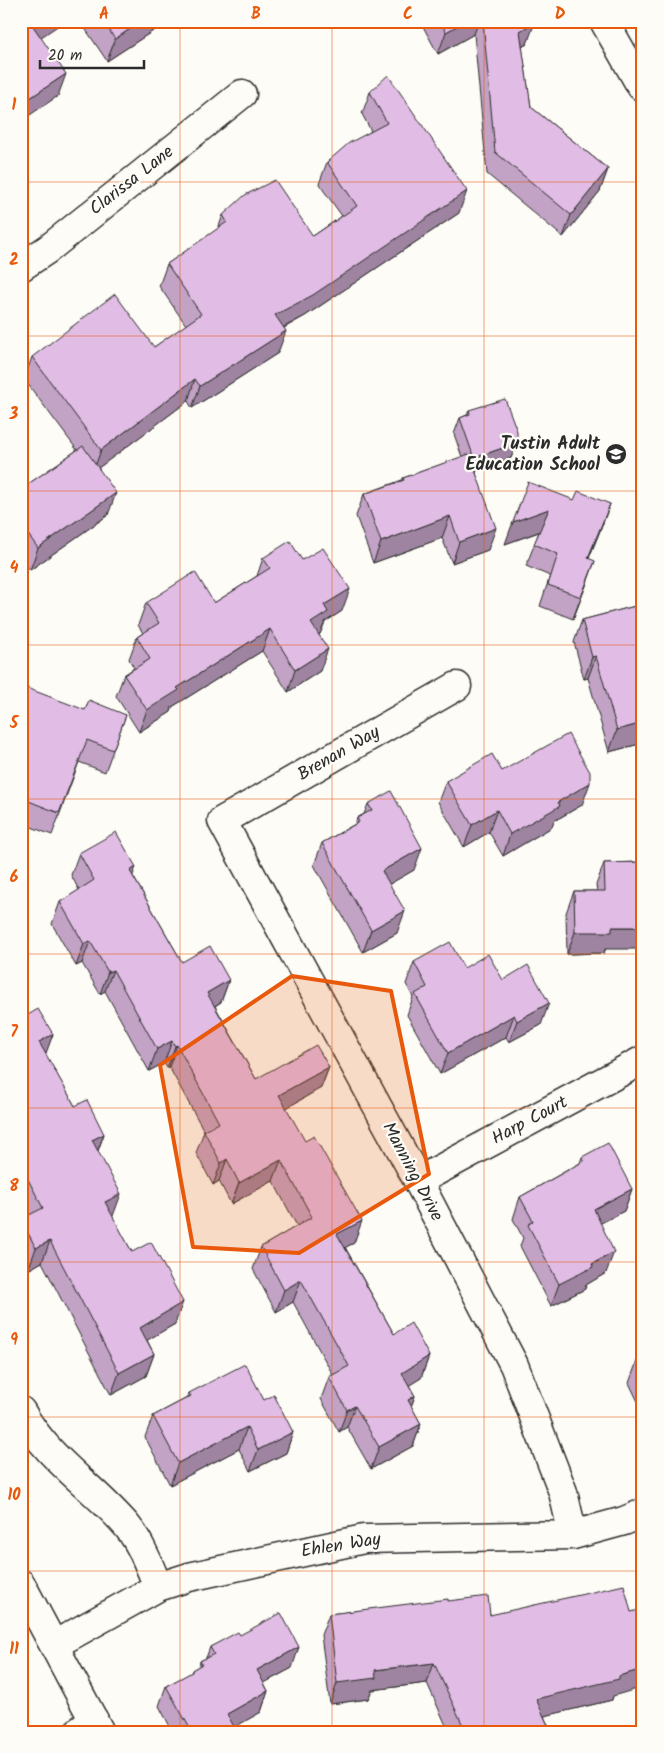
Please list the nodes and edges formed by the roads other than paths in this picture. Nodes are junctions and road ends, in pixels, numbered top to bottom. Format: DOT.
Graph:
graph roads {
  1 [pos="604,21"];
  2 [pos="641,86"];
  3 [pos="242,94"];
  4 [pos="21,267"];
  5 [pos="457,686"];
  6 [pos="222,822"];
  7 [pos="643,1060"];
  8 [pos="418,1182"];
  9 [pos="21,1411"];
  10 [pos="643,1512"];
  11 [pos="573,1535"];
  12 [pos="21,1584"];
  13 [pos="158,1587"];
  14 [pos="54,1645"];
  15 [pos="91,1728"];
  1 -- 2 [label="street"];
  3 -- 4 [label="street, Clarissa Lane"];
  5 -- 6 [label="street, Brenan Way"];
  6 -- 8 [label="street, Manning Drive"];
  7 -- 8 [label="street, Harp Court"];
  8 -- 11 [label="street, Manning Drive"];
  9 -- 13 [label="street"];
  10 -- 11 [label="street, Ehlen Way"];
  11 -- 13 [label="street, Ehlen Way"];
  12 -- 14 [label="street"];
  13 -- 14 [label="street, Ehlen Way"];
  14 -- 15 [label="street"];
}
